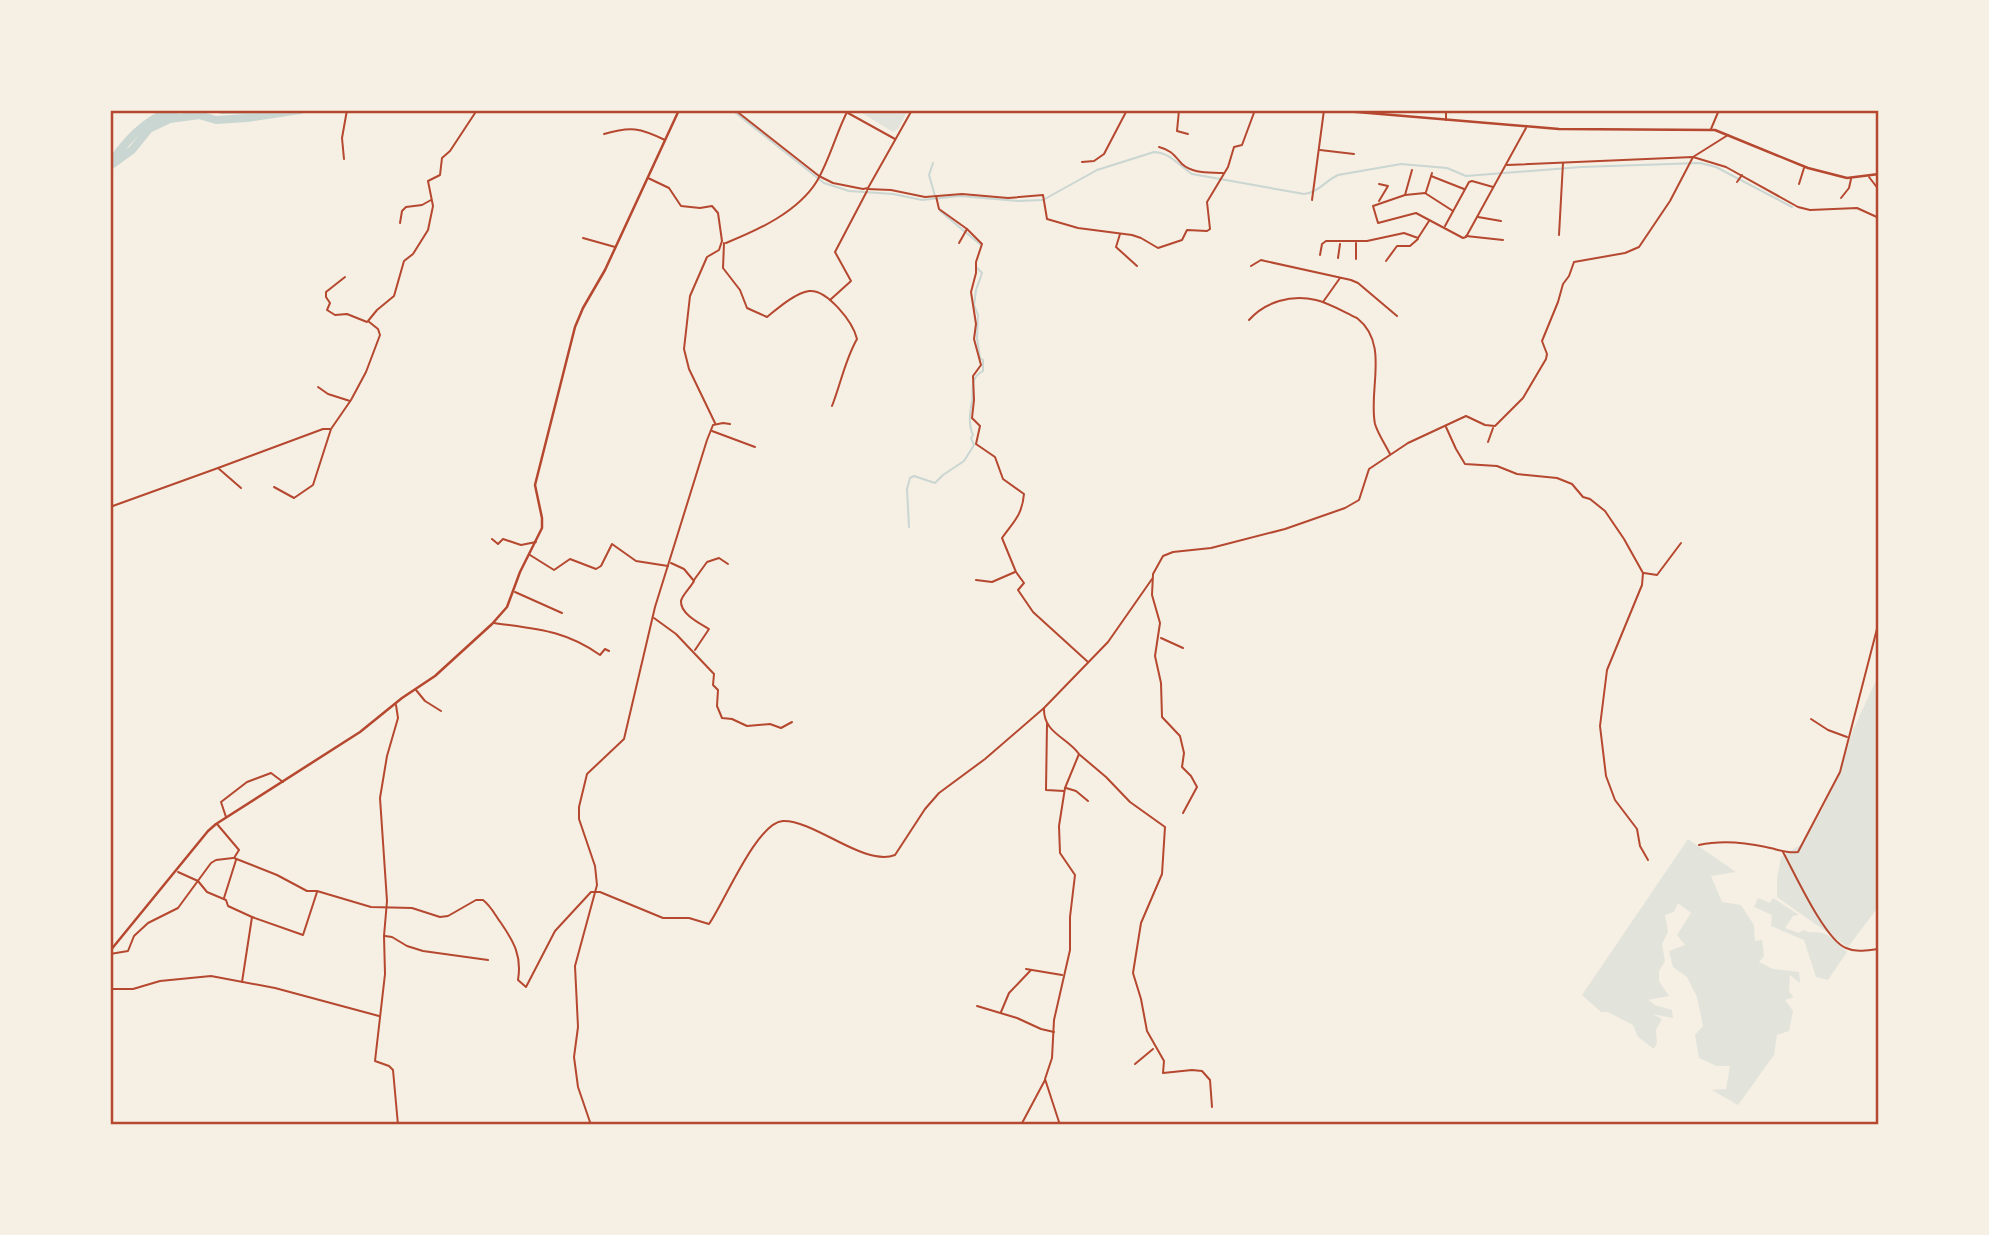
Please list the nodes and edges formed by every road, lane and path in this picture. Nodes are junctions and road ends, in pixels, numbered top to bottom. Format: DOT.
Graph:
graph roads {
  1 [pos="347,110"];
  2 [pos="477,110"];
  3 [pos="679,110"];
  4 [pos="735,110"];
  5 [pos="912,110"];
  6 [pos="1126,110"];
  7 [pos="1179,110"];
  8 [pos="1255,110"];
  9 [pos="1324,110"];
  10 [pos="1334,110"];
  11 [pos="1446,110"];
  12 [pos="1719,110"];
  13 [pos="848,111"];
  14 [pos="1446,120"];
  15 [pos="1526,127"];
  16 [pos="1711,130"];
  17 [pos="604,134"];
  18 [pos="1188,134"];
  19 [pos="1728,135"];
  20 [pos="896,139"];
  21 [pos="666,140"];
  22 [pos="1159,146"];
  23 [pos="1319,150"];
  24 [pos="1354,155"];
  25 [pos="1693,158"];
  26 [pos="344,159"];
  27 [pos="1082,162"];
  28 [pos="1507,166"];
  29 [pos="1563,166"];
  30 [pos="1804,167"];
  31 [pos="1412,170"];
  32 [pos="1223,174"];
  33 [pos="1879,174"];
  34 [pos="819,177"];
  35 [pos="1868,177"];
  36 [pos="648,178"];
  37 [pos="1851,178"];
  38 [pos="1379,184"];
  39 [pos="1799,184"];
  40 [pos="1494,188"];
  41 [pos="1465,190"];
  42 [pos="1879,190"];
  43 [pos="866,192"];
  44 [pos="1426,193"];
  45 [pos="1405,195"];
  46 [pos="935,197"];
  47 [pos="1841,198"];
  48 [pos="432,200"];
  49 [pos="1312,200"];
  50 [pos="1378,202"];
  51 [pos="1453,211"];
  52 [pos="1477,217"];
  53 [pos="1879,218"];
  54 [pos="1430,220"];
  55 [pos="1501,221"];
  56 [pos="400,223"];
  57 [pos="1444,227"];
  58 [pos="967,229"];
  59 [pos="1120,233"];
  60 [pos="1559,234"];
  61 [pos="1466,236"];
  62 [pos="583,238"];
  63 [pos="1418,238"];
  64 [pos="1503,240"];
  65 [pos="723,242"];
  66 [pos="1356,242"];
  67 [pos="959,243"];
  68 [pos="1340,243"];
  69 [pos="616,247"];
  70 [pos="1320,256"];
  71 [pos="1338,258"];
  72 [pos="1356,259"];
  73 [pos="1386,261"];
  74 [pos="1137,266"];
  75 [pos="1251,266"];
  76 [pos="345,276"];
  77 [pos="1341,278"];
  78 [pos="830,300"];
  79 [pos="1322,302"];
  80 [pos="1397,316"];
  81 [pos="1249,320"];
  82 [pos="368,323"];
  83 [pos="318,387"];
  84 [pos="351,401"];
  85 [pos="832,406"];
  86 [pos="715,424"];
  87 [pos="730,424"];
  88 [pos="1446,426"];
  89 [pos="1493,427"];
  90 [pos="331,429"];
  91 [pos="711,430"];
  92 [pos="1488,442"];
  93 [pos="755,447"];
  94 [pos="1391,455"];
  95 [pos="218,468"];
  96 [pos="274,487"];
  97 [pos="241,488"];
  98 [pos="110,507"];
  99 [pos="492,539"];
  100 [pos="536,542"];
  101 [pos="1682,543"];
  102 [pos="529,555"];
  103 [pos="727,564"];
  104 [pos="669,565"];
  105 [pos="1016,572"];
  106 [pos="1643,573"];
  107 [pos="1153,579"];
  108 [pos="693,580"];
  109 [pos="976,580"];
  110 [pos="514,592"];
  111 [pos="562,613"];
  112 [pos="653,617"];
  113 [pos="1879,621"];
  114 [pos="493,623"];
  115 [pos="1160,637"];
  116 [pos="1183,648"];
  117 [pos="609,650"];
  118 [pos="694,652"];
  119 [pos="1089,663"];
  120 [pos="415,689"];
  121 [pos="396,704"];
  122 [pos="1044,708"];
  123 [pos="441,711"];
  124 [pos="1811,719"];
  125 [pos="792,722"];
  126 [pos="1047,723"];
  127 [pos="1848,737"];
  128 [pos="1079,754"];
  129 [pos="284,782"];
  130 [pos="1065,789"];
  131 [pos="1088,800"];
  132 [pos="1183,813"];
  133 [pos="226,817"];
  134 [pos="216,824"];
  135 [pos="1699,845"];
  136 [pos="1783,852"];
  137 [pos="235,859"];
  138 [pos="1648,860"];
  139 [pos="177,871"];
  140 [pos="198,881"];
  141 [pos="317,891"];
  142 [pos="595,891"];
  143 [pos="224,899"];
  144 [pos="385,908"];
  145 [pos="252,917"];
  146 [pos="384,936"];
  147 [pos="1878,948"];
  148 [pos="110,952"];
  149 [pos="488,960"];
  150 [pos="1026,969"];
  151 [pos="1031,970"];
  152 [pos="1063,975"];
  153 [pos="242,982"];
  154 [pos="110,989"];
  155 [pos="977,1006"];
  156 [pos="1000,1013"];
  157 [pos="381,1016"];
  158 [pos="1054,1031"];
  159 [pos="1155,1048"];
  160 [pos="1135,1064"];
  161 [pos="1045,1080"];
  162 [pos="1212,1107"];
  163 [pos="398,1125"];
  164 [pos="591,1125"];
  165 [pos="1021,1125"];
  166 [pos="1060,1125"];
  1 -- 26 [label="street"];
  2 -- 48 [label="street"];
  3 -- 21 [label="street"];
  4 -- 34 [label="street"];
  5 -- 20 [label="street"];
  6 -- 27 [label="street"];
  7 -- 18 [label="street"];
  8 -- 32 [label="street"];
  9 -- 23 [label="street"];
  10 -- 14 [label="street"];
  11 -- 14 [label="street"];
  12 -- 16 [label="street"];
  13 -- 20 [label="street"];
  13 -- 34 [label="street"];
  14 -- 15 [label="street"];
  15 -- 16 [label="street"];
  15 -- 28 [label="street"];
  16 -- 19 [label="street"];
  17 -- 21 [label="street"];
  19 -- 25 [label="street"];
  19 -- 30 [label="street"];
  20 -- 43 [label="street"];
  21 -- 36 [label="street"];
  22 -- 32 [label="street"];
  23 -- 24 [label="street"];
  23 -- 49 [label="street"];
  25 -- 29 [label="street"];
  25 -- 53 [label="street"];
  25 -- 89 [label="street"];
  28 -- 29 [label="street"];
  28 -- 40 [label="street"];
  29 -- 60 [label="street"];
  30 -- 37 [label="street"];
  30 -- 39 [label="street"];
  31 -- 45 [label="street"];
  32 -- 59 [label="street"];
  33 -- 35 [label="street"];
  34 -- 43 [label="street"];
  34 -- 65 [label="street"];
  35 -- 37 [label="street"];
  35 -- 42 [label="street"];
  36 -- 65 [label="street"];
  36 -- 69 [label="street"];
  37 -- 47 [label="street"];
  38 -- 50 [label="street"];
  40 -- 41 [label="street"];
  40 -- 52 [label="street"];
  41 -- 44 [label="street"];
  41 -- 51 [label="street"];
  43 -- 46 [label="street"];
  43 -- 78 [label="street"];
  44 -- 45 [label="street"];
  44 -- 51 [label="street"];
  45 -- 50 [label="street"];
  46 -- 58 [label="street"];
  46 -- 59 [label="street"];
  48 -- 56 [label="street"];
  48 -- 82 [label="street"];
  50 -- 54 [label="street"];
  51 -- 57 [label="street"];
  52 -- 55 [label="street"];
  52 -- 61 [label="street"];
  54 -- 57 [label="street"];
  54 -- 63 [label="street"];
  57 -- 61 [label="street"];
  58 -- 67 [label="street"];
  58 -- 105 [label="street"];
  59 -- 74 [label="street"];
  61 -- 64 [label="street"];
  62 -- 69 [label="street"];
  63 -- 66 [label="street"];
  63 -- 73 [label="street"];
  65 -- 78 [label="street"];
  65 -- 86 [label="street"];
  66 -- 68 [label="street"];
  66 -- 72 [label="street"];
  68 -- 70 [label="street"];
  68 -- 71 [label="street"];
  69 -- 100 [label="street"];
  75 -- 77 [label="street"];
  76 -- 82 [label="street"];
  77 -- 79 [label="street"];
  77 -- 80 [label="street"];
  78 -- 85 [label="street"];
  79 -- 81 [label="street"];
  79 -- 94 [label="street"];
  82 -- 84 [label="street"];
  83 -- 84 [label="street"];
  84 -- 90 [label="street"];
  86 -- 87 [label="street"];
  86 -- 91 [label="street"];
  88 -- 89 [label="street"];
  88 -- 94 [label="street"];
  88 -- 106 [label="street"];
  89 -- 92 [label="street"];
  90 -- 95 [label="street"];
  90 -- 96 [label="street"];
  91 -- 93 [label="street"];
  91 -- 104 [label="street"];
  94 -- 107 [label="street"];
  95 -- 97 [label="street"];
  95 -- 98 [label="street"];
  99 -- 100 [label="street"];
  100 -- 102 [label="street"];
  101 -- 106 [label="street"];
  102 -- 104 [label="street"];
  102 -- 110 [label="street"];
  103 -- 108 [label="street"];
  104 -- 108 [label="street"];
  104 -- 112 [label="street"];
  105 -- 109 [label="street"];
  105 -- 119 [label="street"];
  106 -- 138 [label="street"];
  107 -- 115 [label="street"];
  107 -- 119 [label="street"];
  108 -- 118 [label="street"];
  110 -- 111 [label="street"];
  110 -- 114 [label="street"];
  112 -- 118 [label="street"];
  112 -- 142 [label="street"];
  113 -- 127 [label="street"];
  114 -- 117 [label="street"];
  114 -- 120 [label="street"];
  115 -- 116 [label="street"];
  115 -- 132 [label="street"];
  118 -- 125 [label="street"];
  119 -- 122 [label="street"];
  120 -- 121 [label="street"];
  120 -- 123 [label="street"];
  121 -- 129 [label="street"];
  121 -- 144 [label="street"];
  122 -- 126 [label="street"];
  122 -- 142 [label="street"];
  124 -- 127 [label="street"];
  126 -- 128 [label="street"];
  126 -- 130 [label="street"];
  127 -- 136 [label="street"];
  128 -- 130 [label="street"];
  128 -- 159 [label="street"];
  129 -- 133 [label="street"];
  129 -- 133 [label="street"];
  130 -- 131 [label="street"];
  130 -- 152 [label="street"];
  133 -- 134 [label="street"];
  134 -- 137 [label="street"];
  134 -- 139 [label="street"];
  135 -- 136 [label="street"];
  136 -- 147 [label="street"];
  137 -- 140 [label="street"];
  137 -- 141 [label="street"];
  137 -- 143 [label="street"];
  139 -- 140 [label="street"];
  139 -- 148 [label="street"];
  140 -- 143 [label="street"];
  140 -- 148 [label="street"];
  141 -- 144 [label="street"];
  141 -- 145 [label="street"];
  142 -- 144 [label="street"];
  142 -- 164 [label="street"];
  143 -- 145 [label="street"];
  144 -- 146 [label="street"];
  145 -- 153 [label="street"];
  146 -- 149 [label="street"];
  146 -- 157 [label="street"];
  150 -- 151 [label="street"];
  151 -- 152 [label="street"];
  151 -- 156 [label="street"];
  152 -- 158 [label="street"];
  153 -- 154 [label="street"];
  153 -- 157 [label="street"];
  155 -- 156 [label="street"];
  156 -- 158 [label="street"];
  157 -- 163 [label="street"];
  158 -- 161 [label="street"];
  159 -- 160 [label="street"];
  159 -- 162 [label="street"];
  161 -- 165 [label="street"];
  161 -- 166 [label="street"];
}
